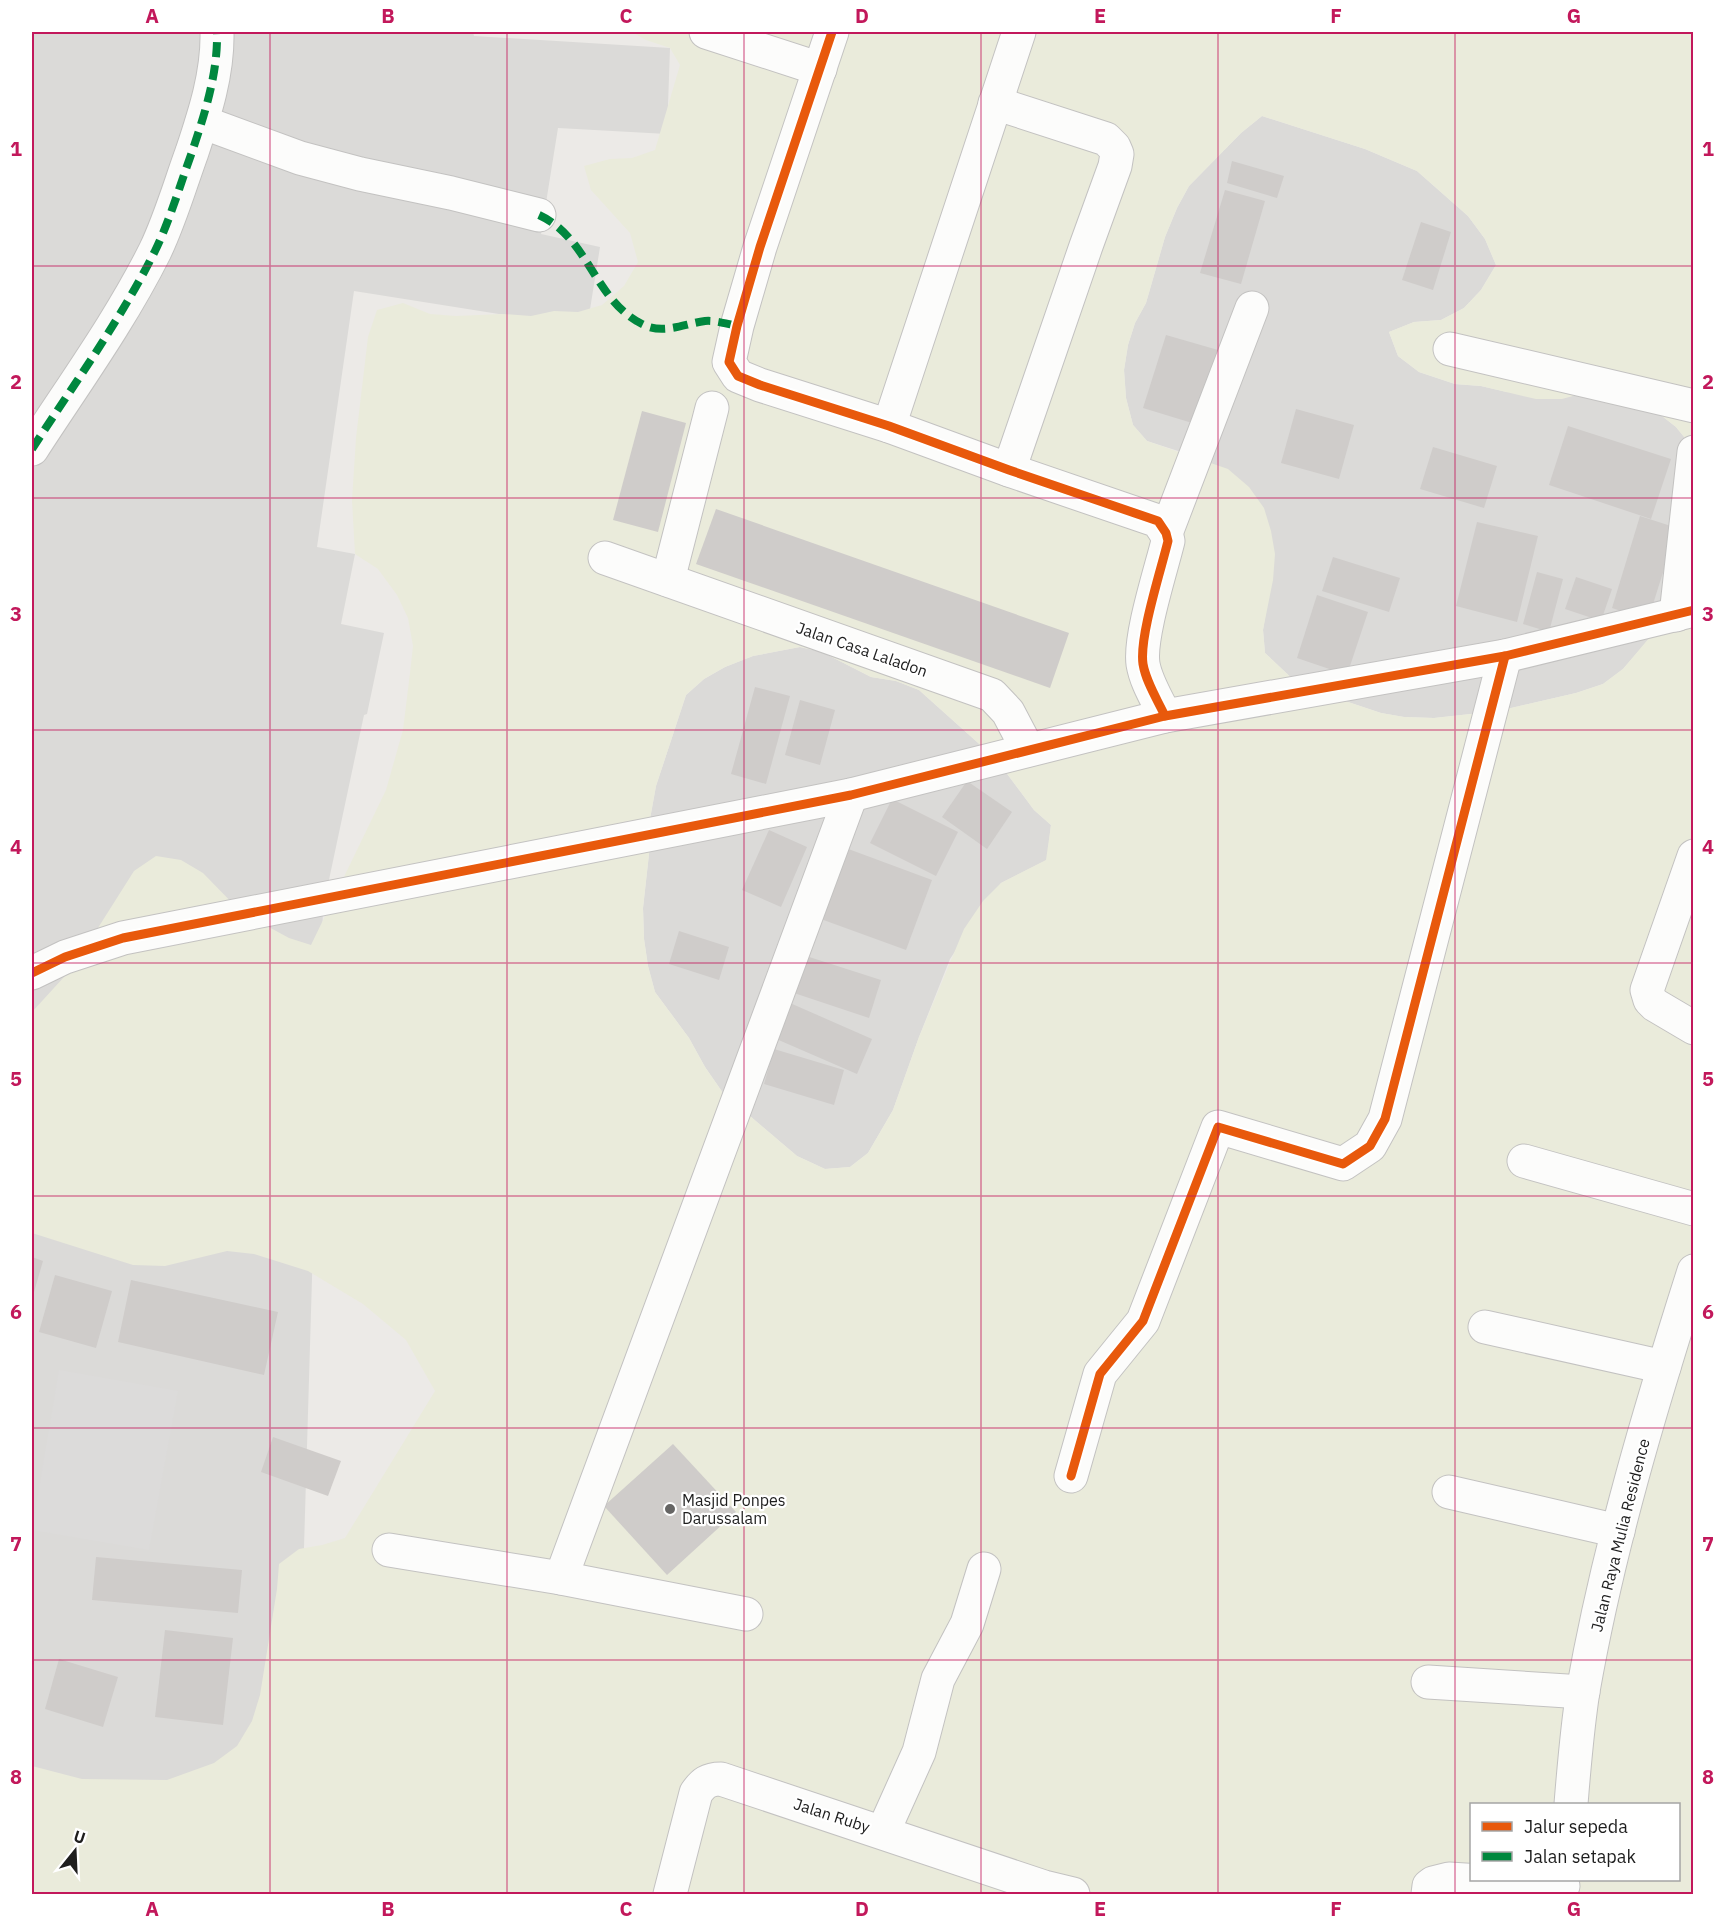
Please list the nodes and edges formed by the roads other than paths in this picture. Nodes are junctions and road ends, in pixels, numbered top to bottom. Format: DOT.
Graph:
graph roads {
  1 [pos="217,32"];
  2 [pos="706,32"];
  3 [pos="832,32"];
  4 [pos="1019,32"];
  5 [pos="820,69"];
  6 [pos="995,102"];
  7 [pos="202,122"];
  8 [pos="539,215"];
  9 [pos="1252,308"];
  10 [pos="1450,349"];
  11 [pos="1694,406"];
  12 [pos="712,408"];
  13 [pos="889,426"];
  14 [pos="32,449"];
  15 [pos="1694,452"];
  16 [pos="1009,470"];
  17 [pos="1166,533"];
  18 [pos="604,558"];
  19 [pos="668,580"];
  20 [pos="1685,612"];
  21 [pos="1505,656"];
  22 [pos="1165,716"];
  23 [pos="1028,750"];
  24 [pos="851,795"];
  25 [pos="1694,856"];
  26 [pos="32,973"];
  27 [pos="1694,1028"];
  28 [pos="1524,1161"];
  29 [pos="1694,1209"];
  30 [pos="1694,1271"];
  31 [pos="1485,1327"];
  32 [pos="1664,1367"];
  33 [pos="1071,1476"];
  34 [pos="1449,1492"];
  35 [pos="1618,1531"];
  36 [pos="389,1550"];
  37 [pos="984,1569"];
  38 [pos="561,1578"];
  39 [pos="746,1614"];
  40 [pos="1428,1683"];
  41 [pos="1583,1692"];
  42 [pos="1571,1803"];
  43 [pos="883,1832"];
  44 [pos="1470,1880"];
  45 [pos="1478,1881"];
  46 [pos="1563,1887"];
  47 [pos="670,1894"];
  48 [pos="1073,1894"];
  49 [pos="1428,1894"];
  1 -- 7 [label="street"];
  2 -- 5 [label="street"];
  3 -- 5 [label="street"];
  4 -- 6 [label="street"];
  5 -- 13 [label="street"];
  6 -- 13 [label="street"];
  6 -- 16 [label="street"];
  7 -- 8 [label="street"];
  7 -- 14 [label="street"];
  9 -- 17 [label="street"];
  10 -- 11 [label="street"];
  12 -- 19 [label="street"];
  13 -- 16 [label="street"];
  15 -- 20 [label="street"];
  16 -- 17 [label="street"];
  17 -- 22 [label="street"];
  18 -- 19 [label="street, Jalan Casa Laladon"];
  19 -- 23 [label="street, Jalan Casa Laladon"];
  20 -- 21 [label="street"];
  21 -- 22 [label="street"];
  21 -- 33 [label="street"];
  22 -- 23 [label="street"];
  23 -- 24 [label="street"];
  24 -- 26 [label="street"];
  24 -- 38 [label="street"];
  25 -- 27 [label="street"];
  28 -- 29 [label="street"];
  30 -- 32 [label="street, Jalan Raya Mulia Residence"];
  31 -- 32 [label="street"];
  32 -- 35 [label="street, Jalan Raya Mulia Residence"];
  34 -- 35 [label="street"];
  35 -- 41 [label="street, Jalan Raya Mulia Residence"];
  36 -- 38 [label="street"];
  37 -- 43 [label="street"];
  38 -- 39 [label="street"];
  40 -- 41 [label="street"];
  41 -- 42 [label="street, Jalan Raya Mulia Residence"];
  43 -- 47 [label="street, Jalan Ruby"];
  43 -- 48 [label="street, Jalan Ruby"];
  44 -- 49 [label="street"];
  45 -- 46 [label="street"];
}
